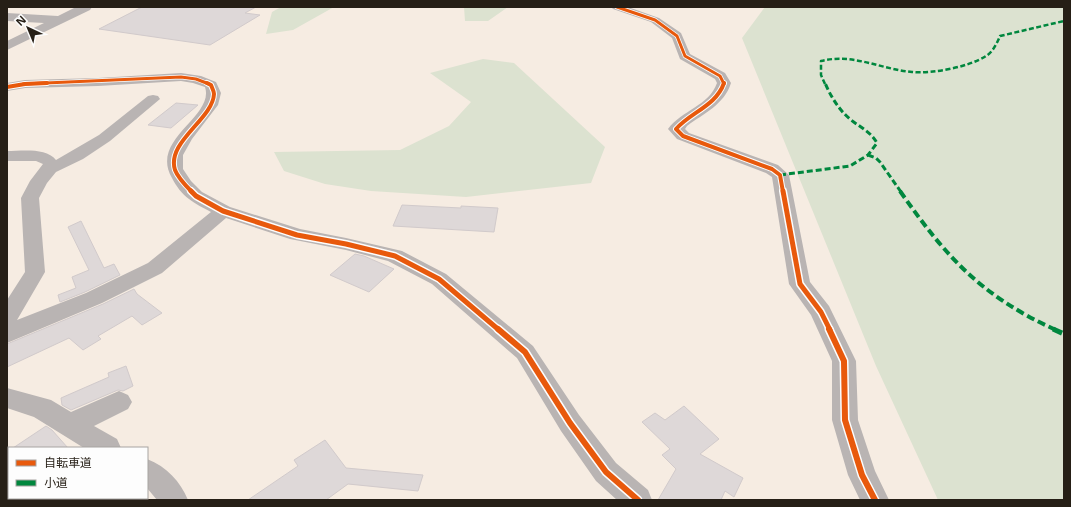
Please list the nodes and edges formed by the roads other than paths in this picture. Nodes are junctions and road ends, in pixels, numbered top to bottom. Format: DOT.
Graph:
graph roads {
  1 [pos="86,7"];
  2 [pos="617,7"];
  3 [pos="7,17"];
  4 [pos="60,20"];
  5 [pos="7,46"];
  6 [pos="7,87"];
  7 [pos="153,99"];
  8 [pos="7,156"];
  9 [pos="50,168"];
  10 [pos="223,211"];
  11 [pos="7,319"];
  12 [pos="7,334"];
  13 [pos="7,398"];
  14 [pos="119,402"];
  15 [pos="70,426"];
  16 [pos="105,447"];
  17 [pos="148,473"];
  18 [pos="174,500"];
  19 [pos="638,500"];
  20 [pos="875,500"];
  1 -- 4 [label="street"];
  2 -- 20 [label="street"];
  3 -- 4 [label="street"];
  4 -- 5 [label="street"];
  6 -- 10 [label="street"];
  7 -- 9 [label="street"];
  8 -- 9 [label="street"];
  9 -- 11 [label="street"];
  10 -- 12 [label="street"];
  10 -- 19 [label="street"];
  13 -- 15 [label="street"];
  14 -- 15 [label="street"];
  15 -- 16 [label="street"];
  17 -- 18 [label="street"];
}
